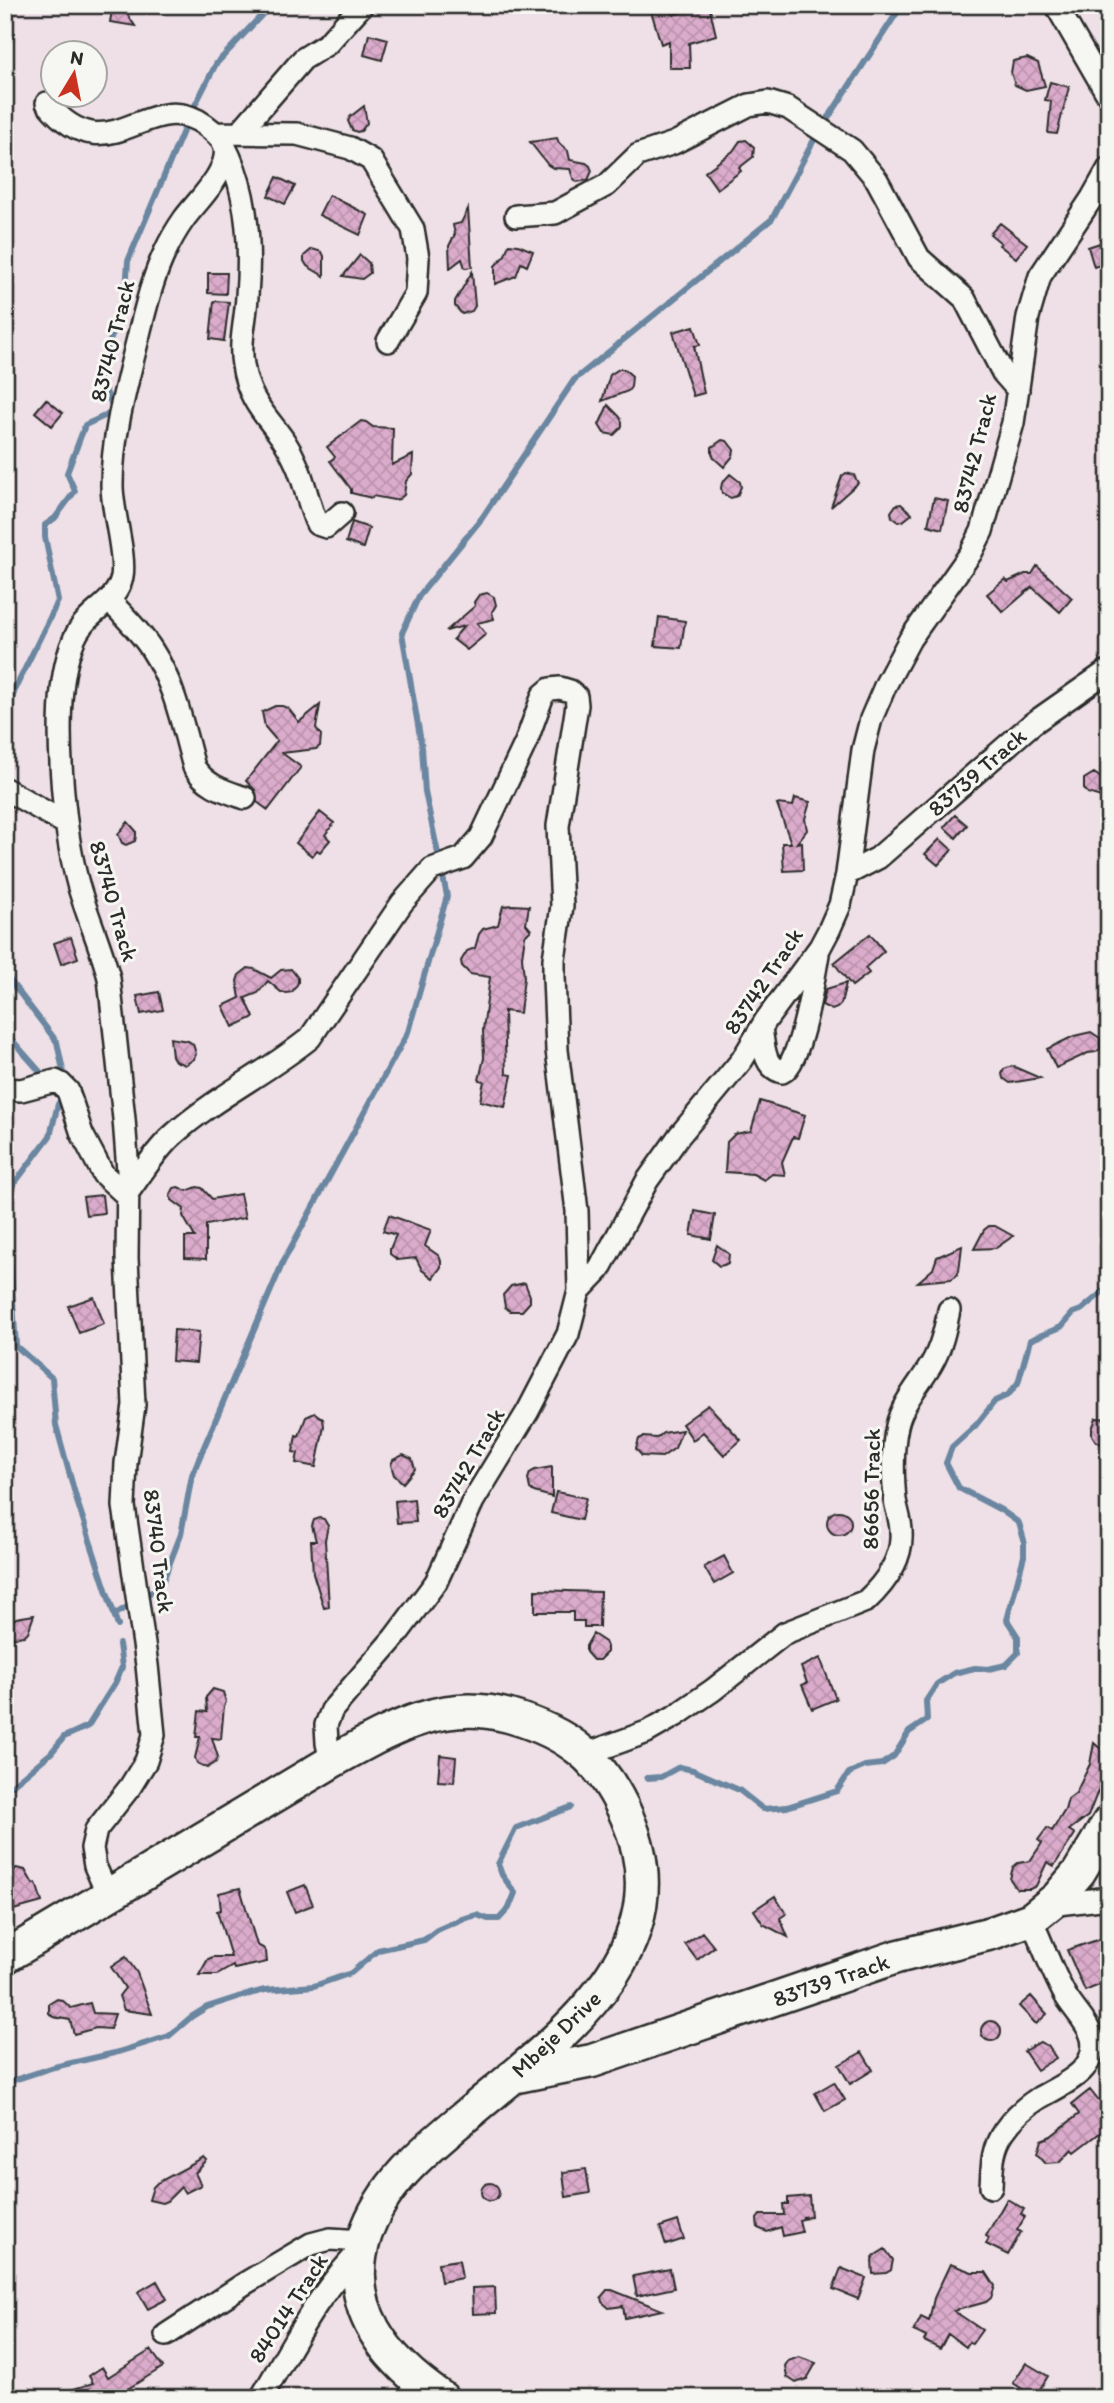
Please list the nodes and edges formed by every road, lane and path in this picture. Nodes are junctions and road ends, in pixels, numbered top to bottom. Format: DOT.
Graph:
graph roads {
  1 [pos="362,5"];
  2 [pos="1056,5"];
  3 [pos="1109,97"];
  4 [pos="51,108"];
  5 [pos="226,137"];
  6 [pos="1109,168"];
  7 [pos="516,216"];
  8 [pos="388,341"];
  9 [pos="1017,390"];
  10 [pos="342,513"];
  11 [pos="109,600"];
  12 [pos="1109,670"];
  13 [pos="5,789"];
  14 [pos="245,798"];
  15 [pos="65,823"];
  16 [pos="847,874"];
  17 [pos="820,947"];
  18 [pos="761,1028"];
  19 [pos="5,1089"];
  20 [pos="126,1195"];
  21 [pos="579,1291"];
  22 [pos="948,1310"];
  23 [pos="586,1754"];
  24 [pos="331,1762"];
  25 [pos="1109,1822"];
  26 [pos="108,1895"];
  27 [pos="1109,1898"];
  28 [pos="1040,1912"];
  29 [pos="5,1957"];
  30 [pos="512,2077"];
  31 [pos="991,2187"];
  32 [pos="362,2246"];
  33 [pos="166,2335"];
  34 [pos="261,2398"];
  35 [pos="442,2398"];
  1 -- 5 [label="street"];
  2 -- 3 [label="street"];
  4 -- 5 [label="street"];
  5 -- 8 [label="street"];
  5 -- 10 [label="street"];
  5 -- 11 [label="street, 83740 Track"];
  6 -- 9 [label="street, 83742 Track"];
  7 -- 9 [label="street"];
  9 -- 16 [label="street, 83742 Track"];
  11 -- 14 [label="street"];
  11 -- 15 [label="street, 83740 Track"];
  12 -- 16 [label="street, 83739 Track"];
  13 -- 15 [label="street"];
  15 -- 20 [label="street, 83740 Track"];
  16 -- 17 [label="street, 83742 Track"];
  17 -- 18 [label="street, 83742 Track"];
  17 -- 18 [label="street"];
  18 -- 21 [label="street, 83742 Track"];
  19 -- 20 [label="street"];
  20 -- 21 [label="street"];
  20 -- 26 [label="street, 83740 Track"];
  21 -- 24 [label="street, 83742 Track"];
  22 -- 23 [label="street, 86656 Track"];
  23 -- 24 [label="street, Mbeje Drive"];
  23 -- 30 [label="street, Mbeje Drive"];
  24 -- 26 [label="street, Mbeje Drive"];
  25 -- 28 [label="street, 83739 Track"];
  26 -- 29 [label="street, Mbeje Drive"];
  27 -- 28 [label="street"];
  28 -- 30 [label="street, 83739 Track"];
  28 -- 31 [label="street"];
  30 -- 32 [label="street, Mbeje Drive"];
  32 -- 33 [label="street"];
  32 -- 34 [label="street, 84014 Track"];
  32 -- 35 [label="street, Mbeje Drive"];
}
